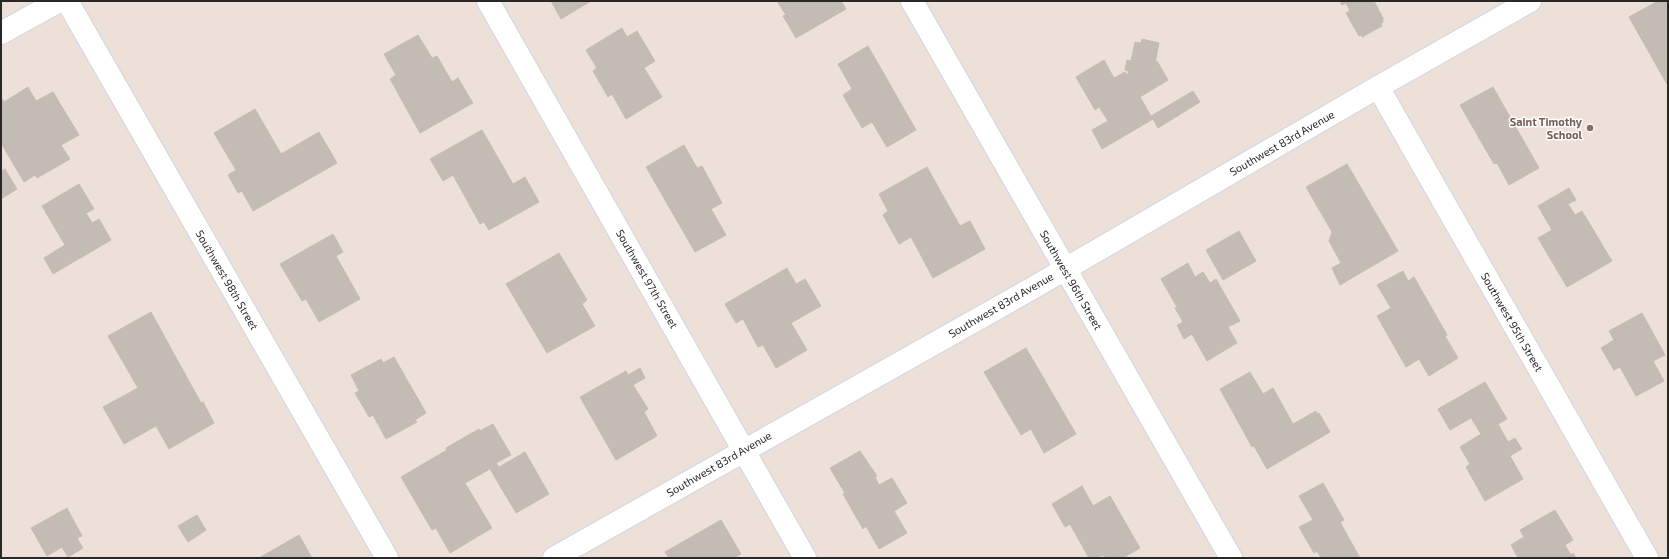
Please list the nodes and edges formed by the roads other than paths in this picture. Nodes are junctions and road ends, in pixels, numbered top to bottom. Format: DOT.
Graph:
graph roads {
  1 [pos="59,1"];
  2 [pos="67,1"];
  3 [pos="488,1"];
  4 [pos="912,1"];
  5 [pos="1530,1"];
  6 [pos="1,34"];
  7 [pos="1378,87"];
  8 [pos="1065,269"];
  9 [pos="744,450"];
  10 [pos="386,558"];
  11 [pos="554,558"];
  12 [pos="805,558"];
  13 [pos="1231,558"];
  14 [pos="1646,558"];
  1 -- 6 [label="street"];
  2 -- 10 [label="street, Southwest 98th Street"];
  3 -- 9 [label="street, Southwest 97th Street"];
  4 -- 8 [label="street, Southwest 96th Street"];
  5 -- 7 [label="street, Southwest 83rd Avenue"];
  7 -- 8 [label="street, Southwest 83rd Avenue"];
  7 -- 14 [label="street, Southwest 95th Street"];
  8 -- 9 [label="street, Southwest 83rd Avenue"];
  8 -- 13 [label="street, Southwest 96th Street"];
  9 -- 11 [label="street, Southwest 83rd Avenue"];
  9 -- 12 [label="street, Southwest 97th Street"];
}
